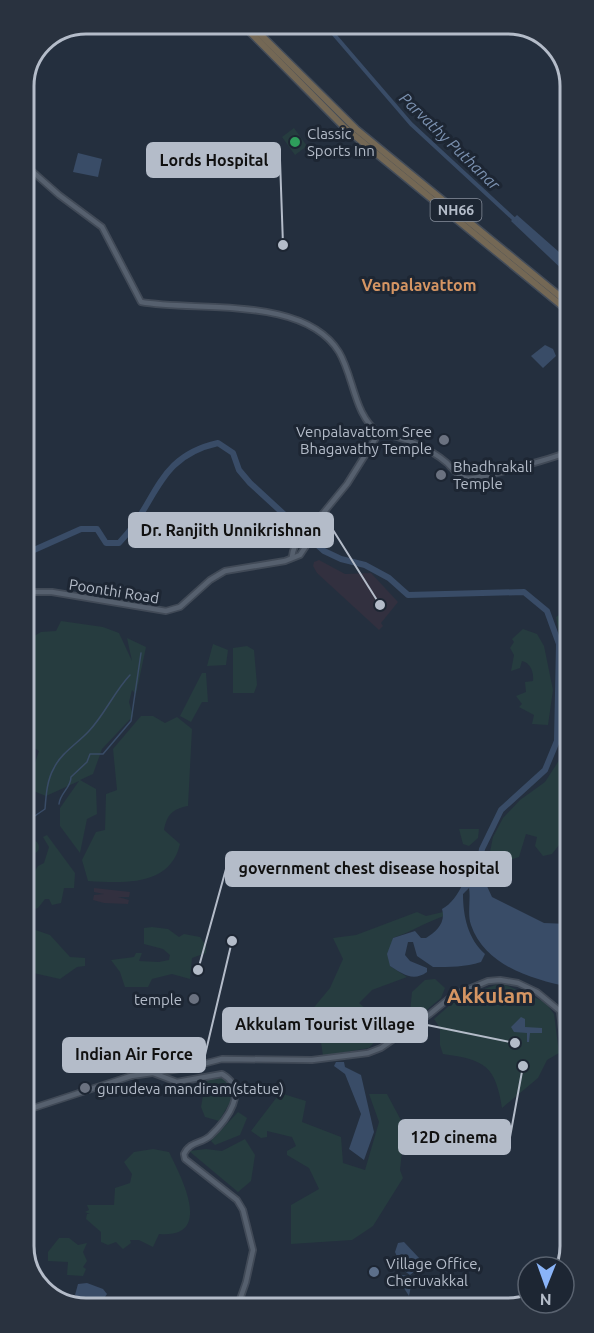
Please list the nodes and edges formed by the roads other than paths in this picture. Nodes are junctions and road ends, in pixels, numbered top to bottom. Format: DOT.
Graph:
graph roads {
  1 [pos="253,35"];
  2 [pos="261,35"];
  3 [pos="35,174"];
  4 [pos="560,296"];
  5 [pos="560,304"];
  6 [pos="379,434"];
  7 [pos="560,456"];
  8 [pos="320,518"];
  9 [pos="292,557"];
  10 [pos="35,592"];
  11 [pos="560,1011"];
  12 [pos="151,1072"];
  13 [pos="34,1108"];
  14 [pos="240,1298"];
  1 -- 5 [label="highway, NH66"];
  2 -- 4 [label="highway, NH66"];
  3 -- 6 [label="main road"];
  6 -- 7 [label="main road"];
  6 -- 8 [label="main road, Poonthi Road"];
  8 -- 9 [label="main road"];
  8 -- 9 [label="main road, Poonthi Road"];
  9 -- 10 [label="main road, Poonthi Road"];
  11 -- 12 [label="main road"];
  12 -- 13 [label="main road"];
  12 -- 14 [label="main road"];
}
